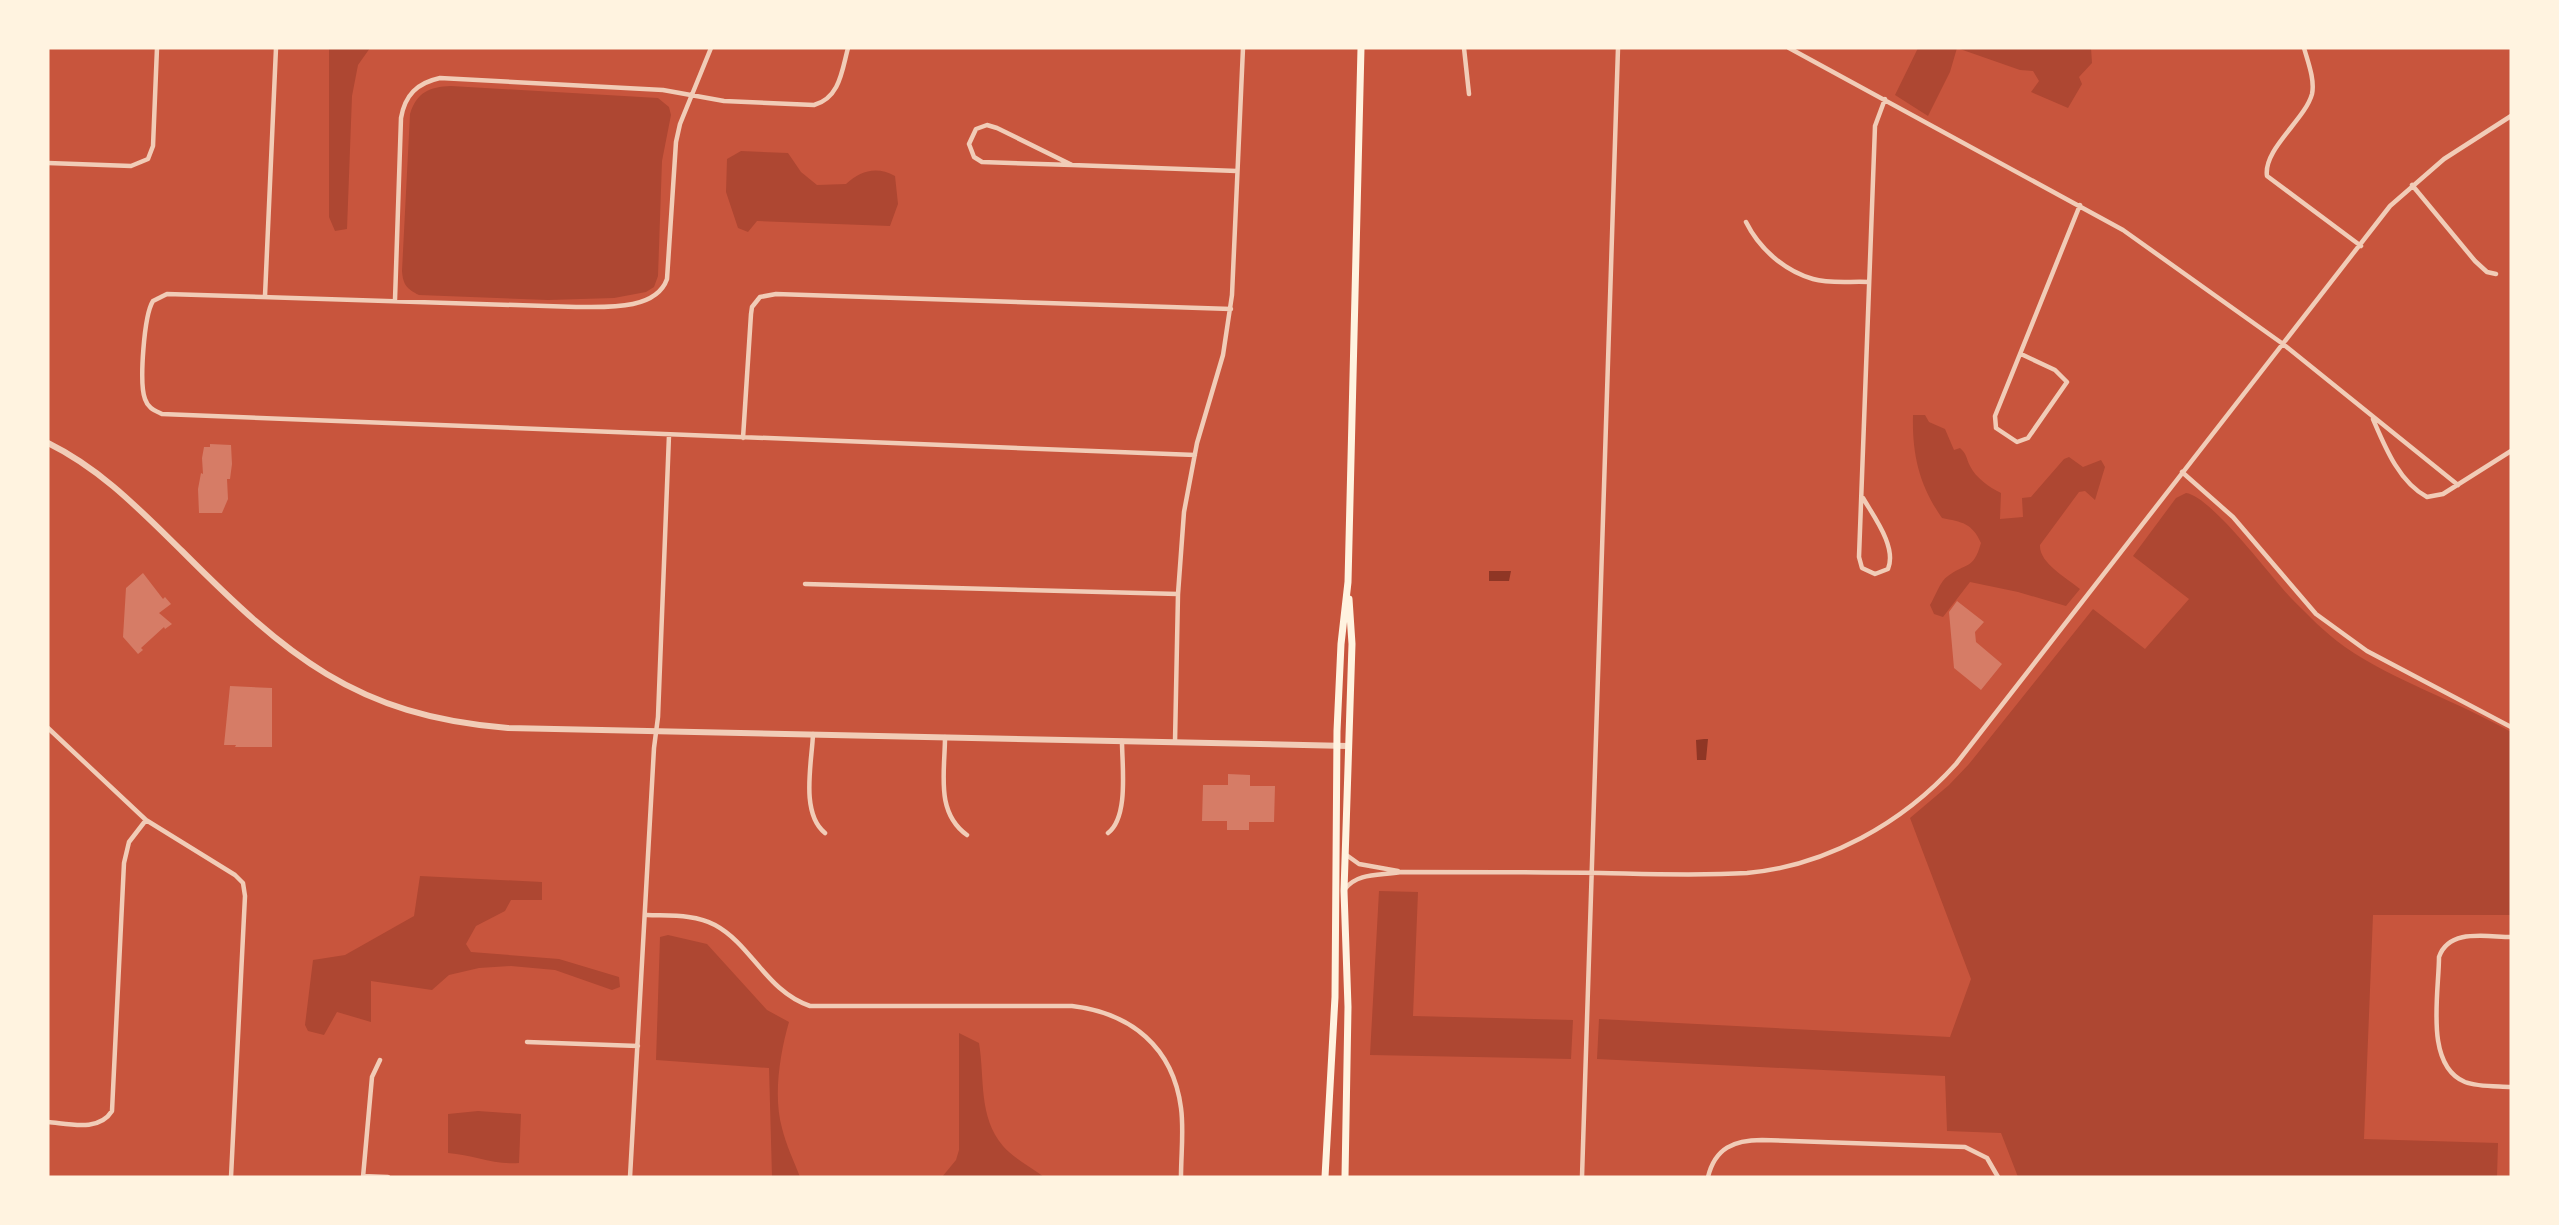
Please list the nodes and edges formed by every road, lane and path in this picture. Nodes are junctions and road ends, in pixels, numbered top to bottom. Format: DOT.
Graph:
graph roads {
  1 [pos="158,48"];
  2 [pos="276,48"];
  3 [pos="711,48"];
  4 [pos="848,48"];
  5 [pos="1243,48"];
  6 [pos="1361,48"];
  7 [pos="1464,48"];
  8 [pos="1618,48"];
  9 [pos="1789,48"];
  10 [pos="2304,48"];
  11 [pos="1469,94"];
  12 [pos="692,95"];
  13 [pos="1885,99"];
  14 [pos="2511,116"];
  15 [pos="48,163"];
  16 [pos="1072,165"];
  17 [pos="1237,171"];
  18 [pos="2412,185"];
  19 [pos="2080,205"];
  20 [pos="1746,222"];
  21 [pos="2361,246"];
  22 [pos="2496,274"];
  23 [pos="1869,282"];
  24 [pos="266,296"];
  25 [pos="395,300"];
  26 [pos="1231,309"];
  27 [pos="2283,344"];
  28 [pos="2021,354"];
  29 [pos="2372,417"];
  30 [pos="669,435"];
  31 [pos="743,438"];
  32 [pos="48,443"];
  33 [pos="2511,451"];
  34 [pos="1195,455"];
  35 [pos="2182,472"];
  36 [pos="2458,485"];
  37 [pos="1863,498"];
  38 [pos="1348,582"];
  39 [pos="805,584"];
  40 [pos="1178,594"];
  41 [pos="2511,727"];
  42 [pos="48,728"];
  43 [pos="656,731"];
  44 [pos="813,734"];
  45 [pos="945,738"];
  46 [pos="1122,741"];
  47 [pos="1174,741"];
  48 [pos="1336,745"];
  49 [pos="1348,746"];
  50 [pos="146,820"];
  51 [pos="825,833"];
  52 [pos="1108,833"];
  53 [pos="967,835"];
  54 [pos="1345,854"];
  55 [pos="1401,872"];
  56 [pos="1593,873"];
  57 [pos="1344,891"];
  58 [pos="646,915"];
  59 [pos="2511,937"];
  60 [pos="527,1042"];
  61 [pos="638,1046"];
  62 [pos="380,1060"];
  63 [pos="2511,1087"];
  64 [pos="48,1122"];
  65 [pos="231,1177"];
  66 [pos="363,1177"];
  67 [pos="388,1177"];
  68 [pos="630,1177"];
  69 [pos="1181,1177"];
  70 [pos="1325,1177"];
  71 [pos="1346,1177"];
  72 [pos="1582,1177"];
  73 [pos="1708,1177"];
  74 [pos="1998,1177"];
  1 -- 15 [label="street"];
  2 -- 24 [label="street"];
  3 -- 12 [label="street"];
  4 -- 12 [label="street"];
  5 -- 17 [label="street"];
  6 -- 38 [label="main road"];
  7 -- 11 [label="street"];
  8 -- 56 [label="street"];
  9 -- 13 [label="street"];
  10 -- 21 [label="street"];
  12 -- 25 [label="street"];
  12 -- 25 [label="street"];
  13 -- 19 [label="street"];
  13 -- 23 [label="street"];
  14 -- 18 [label="street"];
  16 -- 16 [label="street"];
  16 -- 17 [label="street"];
  17 -- 26 [label="street"];
  18 -- 21 [label="street"];
  18 -- 22 [label="street"];
  19 -- 27 [label="street"];
  19 -- 28 [label="street"];
  20 -- 23 [label="street"];
  21 -- 27 [label="street"];
  23 -- 37 [label="street"];
  24 -- 25 [label="street"];
  24 -- 30 [label="street"];
  26 -- 31 [label="street"];
  26 -- 34 [label="street"];
  27 -- 29 [label="street"];
  27 -- 35 [label="street"];
  28 -- 28 [label="street"];
  29 -- 36 [label="street"];
  29 -- 36 [label="street"];
  30 -- 31 [label="street"];
  30 -- 43 [label="street"];
  31 -- 34 [label="street"];
  32 -- 43 [label="street"];
  33 -- 36 [label="street"];
  34 -- 40 [label="street"];
  35 -- 41 [label="street"];
  35 -- 56 [label="street"];
  37 -- 37 [label="street"];
  38 -- 48 [label="main road"];
  38 -- 49 [label="main road"];
  39 -- 40 [label="street"];
  40 -- 47 [label="street"];
  42 -- 50 [label="street"];
  43 -- 44 [label="street"];
  43 -- 58 [label="street"];
  44 -- 45 [label="street"];
  44 -- 51 [label="street"];
  45 -- 46 [label="street"];
  45 -- 53 [label="street"];
  46 -- 47 [label="street"];
  46 -- 52 [label="street"];
  47 -- 48 [label="street"];
  48 -- 49 [label="street"];
  48 -- 70 [label="main road"];
  49 -- 54 [label="main road"];
  50 -- 64 [label="street"];
  50 -- 65 [label="street"];
  54 -- 55 [label="street"];
  54 -- 57 [label="main road"];
  55 -- 56 [label="street"];
  55 -- 57 [label="street"];
  56 -- 72 [label="street"];
  57 -- 71 [label="main road"];
  58 -- 61 [label="street"];
  58 -- 69 [label="street"];
  59 -- 63 [label="street"];
  60 -- 61 [label="street"];
  61 -- 68 [label="street"];
  62 -- 66 [label="street"];
  66 -- 67 [label="street"];
  73 -- 74 [label="street"];
}
